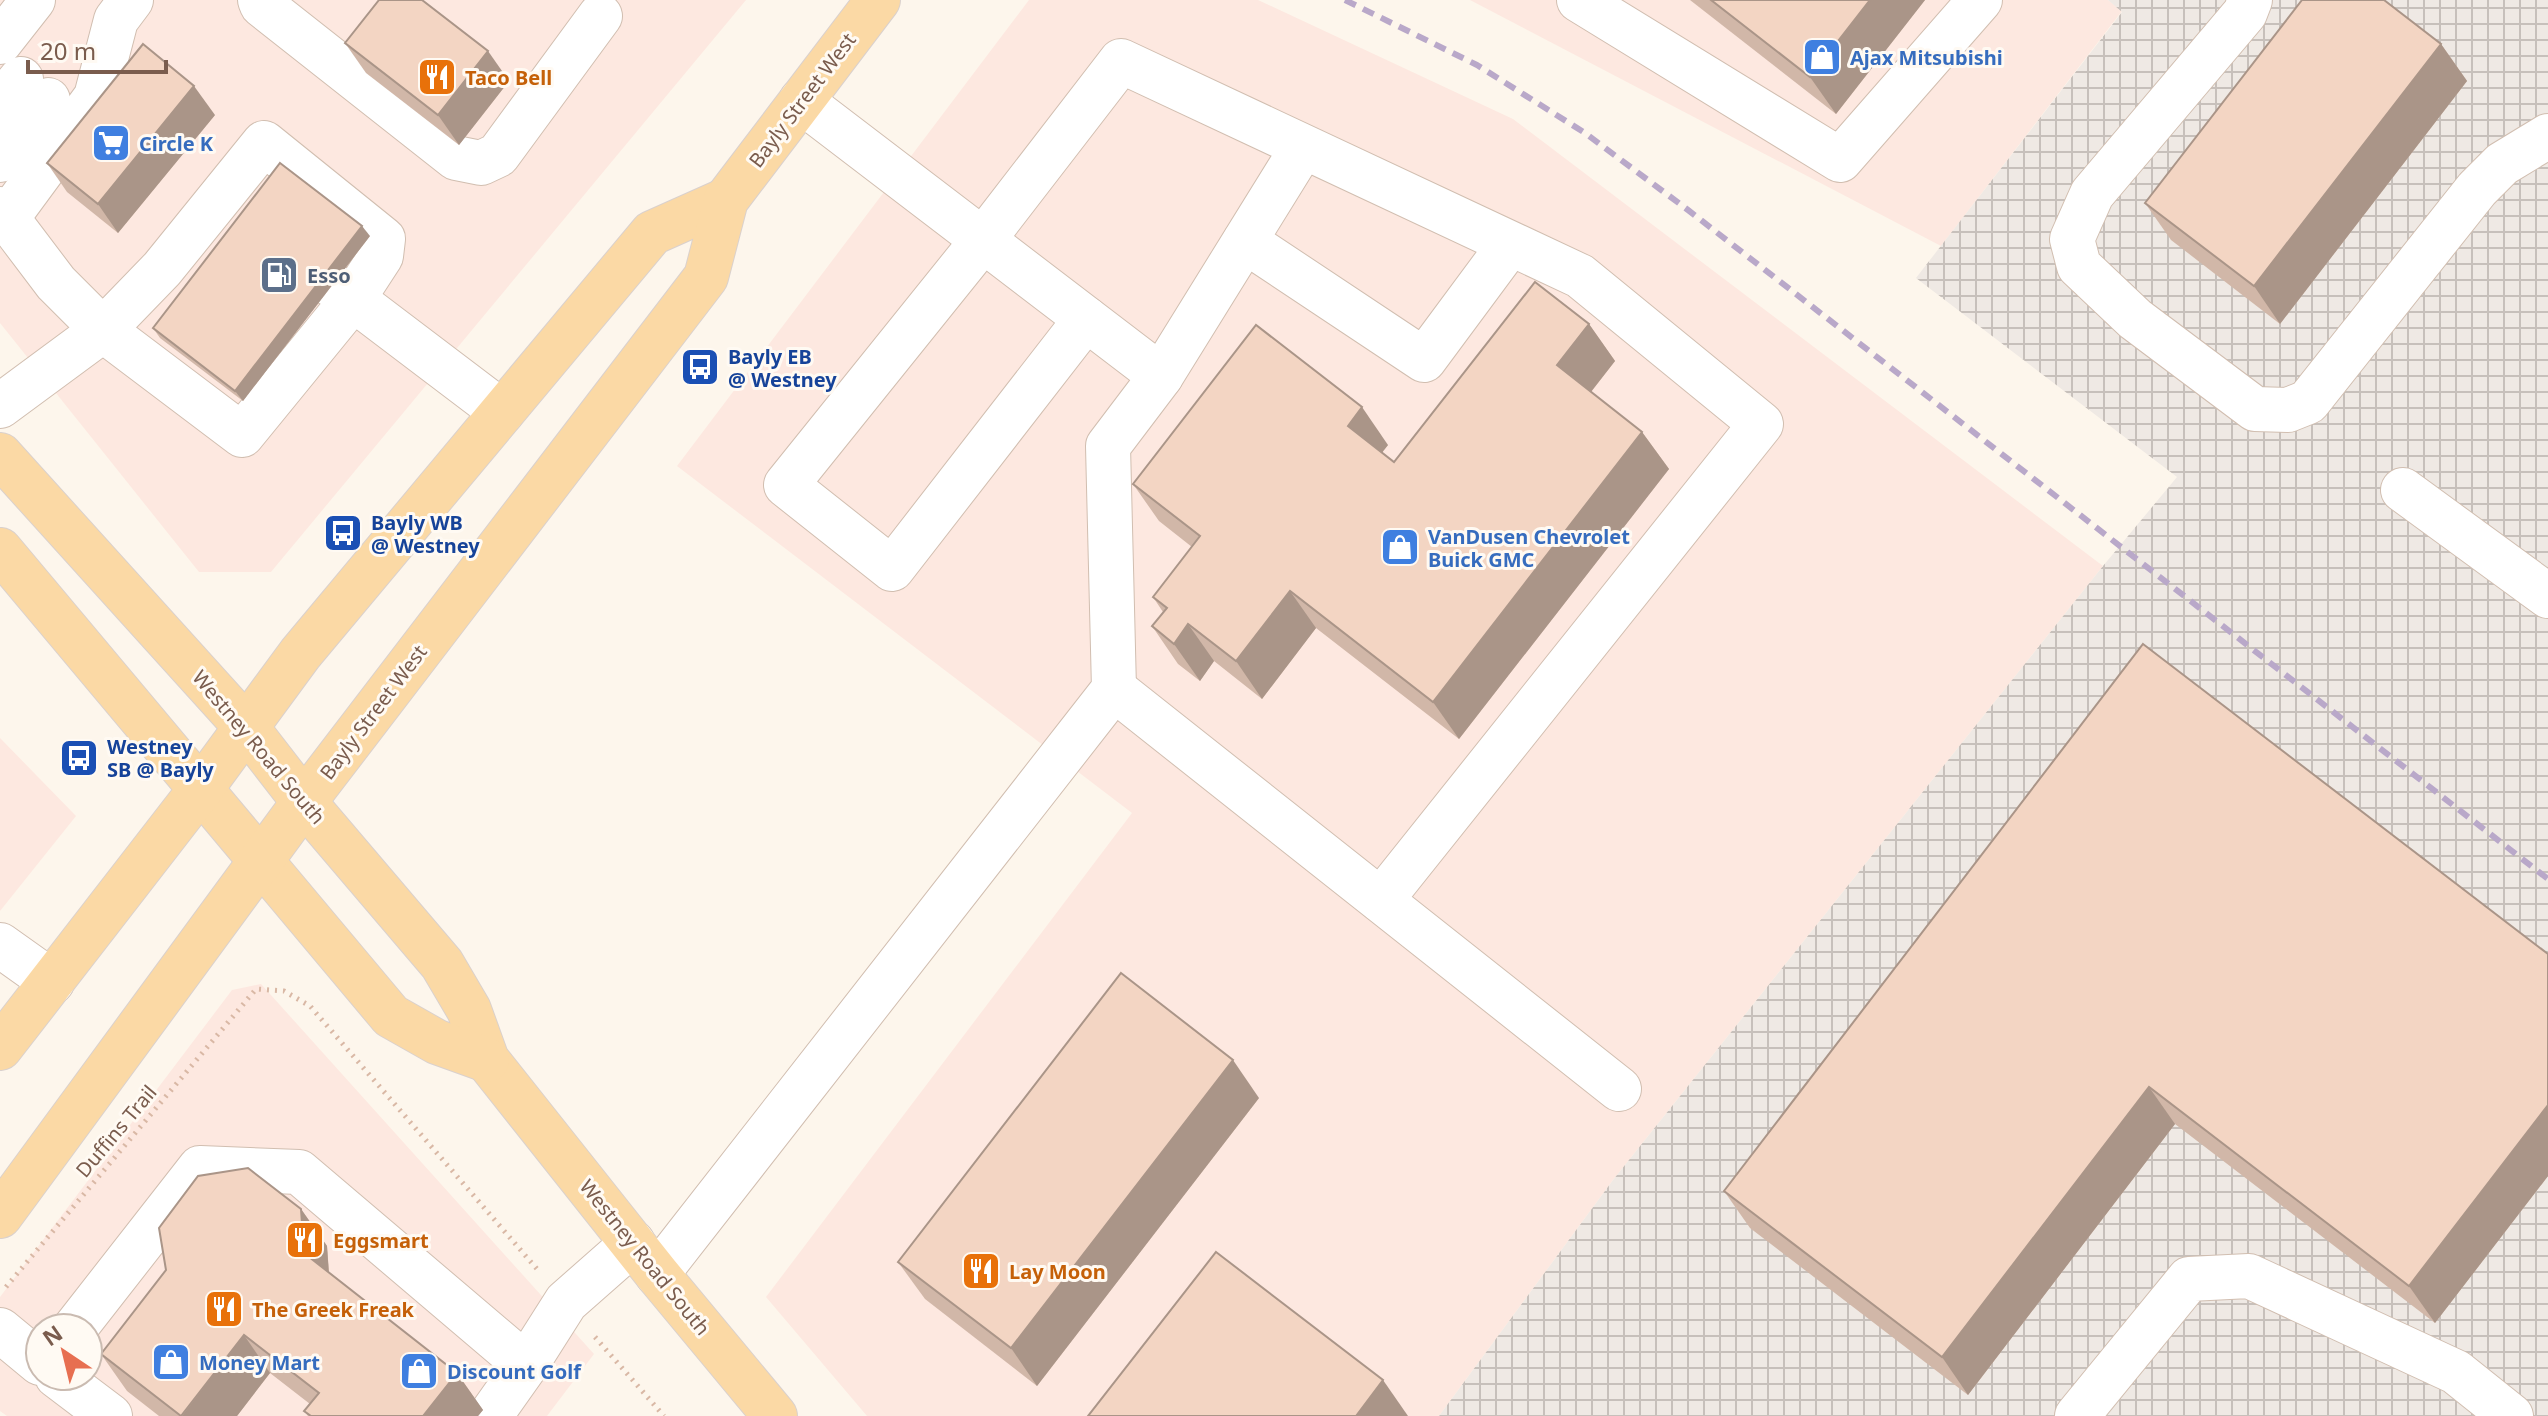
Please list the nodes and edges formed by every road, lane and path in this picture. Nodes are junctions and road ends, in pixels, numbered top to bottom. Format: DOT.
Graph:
graph roads {
  1 [pos="33,0"];
  2 [pos="131,0"];
  3 [pos="260,0"];
  4 [pos="878,0"];
  5 [pos="1579,0"];
  6 [pos="1980,0"];
  7 [pos="2250,0"];
  8 [pos="600,16"];
  9 [pos="17,81"];
  10 [pos="801,101"];
  11 [pos="2548,136"];
  12 [pos="1303,147"];
  13 [pos="0,160"];
  14 [pos="726,200"];
  15 [pos="4,213"];
  16 [pos="983,240"];
  17 [pos="1245,241"];
  18 [pos="1510,244"];
  19 [pos="343,292"];
  20 [pos="1086,319"];
  21 [pos="103,330"];
  22 [pos="1161,376"];
  23 [pos="0,406"];
  24 [pos="502,412"];
  25 [pos="0,455"];
  26 [pos="2403,490"];
  27 [pos="0,550"];
  28 [pos="2548,596"];
  29 [pos="1114,689"];
  30 [pos="246,727"];
  31 [pos="200,790"];
  32 [pos="304,802"];
  33 [pos="261,861"];
  34 [pos="1381,900"];
  35 [pos="0,945"];
  36 [pos="52,982"];
  37 [pos="0,1048"];
  38 [pos="487,1060"];
  39 [pos="1619,1089"];
  40 [pos="0,1216"];
  41 [pos="645,1258"];
  42 [pos="0,1294"];
  43 [pos="566,1302"];
  44 [pos="88,1312"];
  45 [pos="0,1330"];
  46 [pos="24,1350"];
  47 [pos="526,1365"];
  48 [pos="78,1392"];
  49 [pos="110,1416"];
  50 [pos="490,1416"];
  51 [pos="664,1416"];
  52 [pos="775,1416"];
  53 [pos="2077,1416"];
  54 [pos="2511,1416"];
  1 -- 9 [label="lane"];
  2 -- 15 [label="lane"];
  3 -- 8 [label="lane"];
  4 -- 10 [label="main road, Bayly Street West"];
  5 -- 6 [label="lane"];
  7 -- 11 [label="lane"];
  9 -- 13 [label="lane"];
  10 -- 14 [label="main road, Bayly Street West"];
  10 -- 16 [label="lane"];
  12 -- 16 [label="lane"];
  12 -- 17 [label="lane"];
  12 -- 18 [label="lane"];
  14 -- 24 [label="main road, Bayly Street West"];
  14 -- 32 [label="main road, Bayly Street West"];
  15 -- 21 [label="lane"];
  16 -- 20 [label="lane"];
  16 -- 20 [label="lane"];
  17 -- 18 [label="lane"];
  17 -- 22 [label="lane"];
  18 -- 34 [label="lane"];
  19 -- 21 [label="lane"];
  19 -- 21 [label="lane"];
  19 -- 24 [label="lane"];
  20 -- 22 [label="lane"];
  21 -- 23 [label="lane"];
  22 -- 29 [label="lane"];
  24 -- 30 [label="main road, Bayly Street West"];
  25 -- 30 [label="main road, Westney Road South"];
  26 -- 28 [label="lane"];
  27 -- 31 [label="main road"];
  29 -- 34 [label="lane"];
  29 -- 41 [label="lane"];
  30 -- 31 [label="main road, Bayly Street West"];
  30 -- 32 [label="main road, Westney Road South"];
  31 -- 33 [label="main road"];
  31 -- 36 [label="main road, Bayly Street West"];
  32 -- 33 [label="main road, Bayly Street West"];
  32 -- 38 [label="main road, Westney Road South"];
  33 -- 38 [label="main road"];
  33 -- 40 [label="main road, Bayly Street West"];
  34 -- 39 [label="lane"];
  35 -- 36 [label="lane"];
  36 -- 37 [label="main road, Bayly Street West"];
  38 -- 41 [label="main road, Westney Road South"];
  41 -- 43 [label="lane"];
  41 -- 52 [label="main road, Westney Road South"];
  42 -- 43 [label="path, Duffins Trail"];
  43 -- 47 [label="lane"];
  43 -- 51 [label="path"];
  44 -- 47 [label="lane"];
  45 -- 46 [label="lane"];
  47 -- 50 [label="lane"];
  48 -- 49 [label="lane"];
  53 -- 54 [label="lane"];
}
